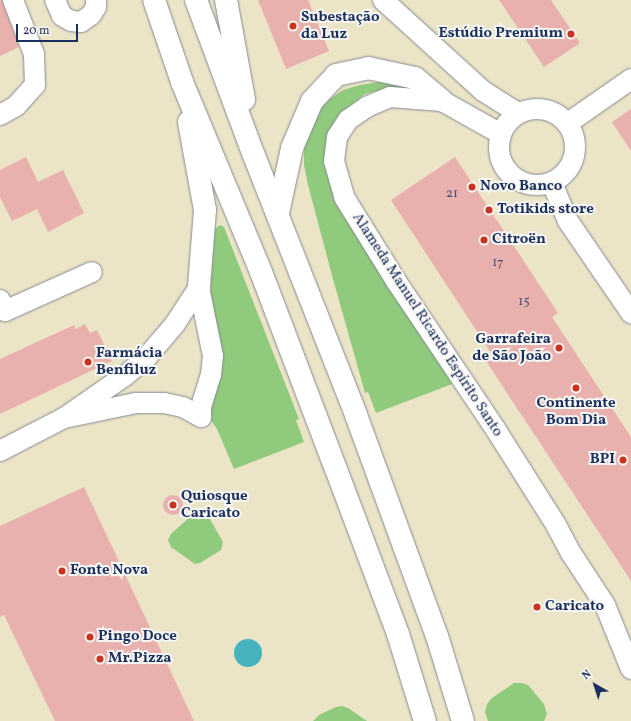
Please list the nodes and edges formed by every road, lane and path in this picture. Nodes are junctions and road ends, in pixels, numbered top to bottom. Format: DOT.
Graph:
graph roads {
  1 [pos="13,0"];
  2 [pos="55,0"];
  3 [pos="96,0"];
  4 [pos="154,0"];
  5 [pos="196,0"];
  6 [pos="226,0"];
  7 [pos="384,0"];
  8 [pos="631,79"];
  9 [pos="182,82"];
  10 [pos="442,101"];
  11 [pos="518,113"];
  12 [pos="0,115"];
  13 [pos="568,123"];
  14 [pos="501,134"];
  15 [pos="253,153"];
  16 [pos="552,183"];
  17 [pos="278,213"];
  18 [pos="92,272"];
  19 [pos="199,287"];
  20 [pos="2,308"];
  21 [pos="631,314"];
  22 [pos="64,418"];
  23 [pos="0,451"];
  24 [pos="631,669"];
  25 [pos="425,721"];
  26 [pos="463,721"];
  1 -- 12 [label="street"];
  2 -- 3 [label="street"];
  4 -- 9 [label="highway"];
  5 -- 15 [label="highway"];
  6 -- 15 [label="highway"];
  7 -- 11 [label="street"];
  8 -- 13 [label="street"];
  9 -- 19 [label="highway"];
  9 -- 25 [label="highway"];
  10 -- 14 [label="street, Alameda Manuel Ricardo Espírito Santo"];
  10 -- 17 [label="highway"];
  10 -- 24 [label="street, Alameda Manuel Ricardo Espírito Santo"];
  11 -- 13 [label="street"];
  11 -- 14 [label="street"];
  13 -- 16 [label="street"];
  14 -- 16 [label="street"];
  15 -- 17 [label="highway"];
  16 -- 21 [label="street"];
  17 -- 26 [label="highway"];
  18 -- 20 [label="street"];
  19 -- 22 [label="street"];
  19 -- 22 [label="street"];
  22 -- 23 [label="street"];
}
